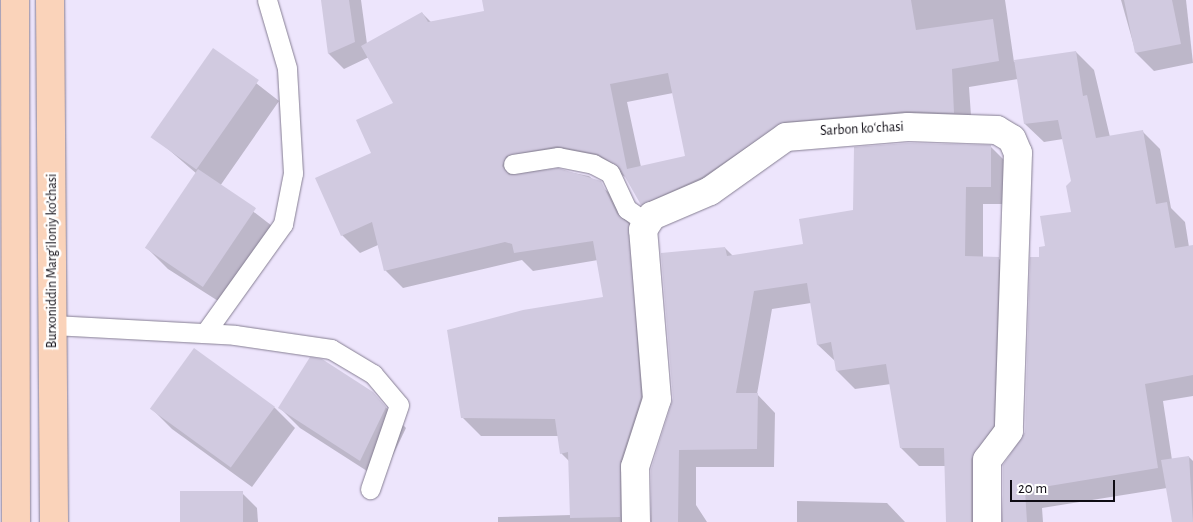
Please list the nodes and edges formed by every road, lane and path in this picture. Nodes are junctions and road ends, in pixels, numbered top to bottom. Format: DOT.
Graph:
graph roads {
  1 [pos="15,0"];
  2 [pos="50,0"];
  3 [pos="267,0"];
  4 [pos="513,164"];
  5 [pos="647,223"];
  6 [pos="53,325"];
  7 [pos="205,333"];
  8 [pos="8,357"];
  9 [pos="370,489"];
  10 [pos="16,522"];
  11 [pos="54,522"];
  12 [pos="636,522"];
  13 [pos="987,522"];
  1 -- 8 [label="main road"];
  2 -- 6 [label="main road, Burxoniddin Marg’iloniy ko’chasi"];
  3 -- 7 [label="lane"];
  4 -- 5 [label="lane"];
  5 -- 12 [label="street"];
  5 -- 13 [label="street, Sarbon koʻchasi"];
  6 -- 7 [label="lane"];
  6 -- 11 [label="main road, Burxoniddin Marg’iloniy ko’chasi"];
  7 -- 9 [label="lane"];
  8 -- 10 [label="main road"];
}
